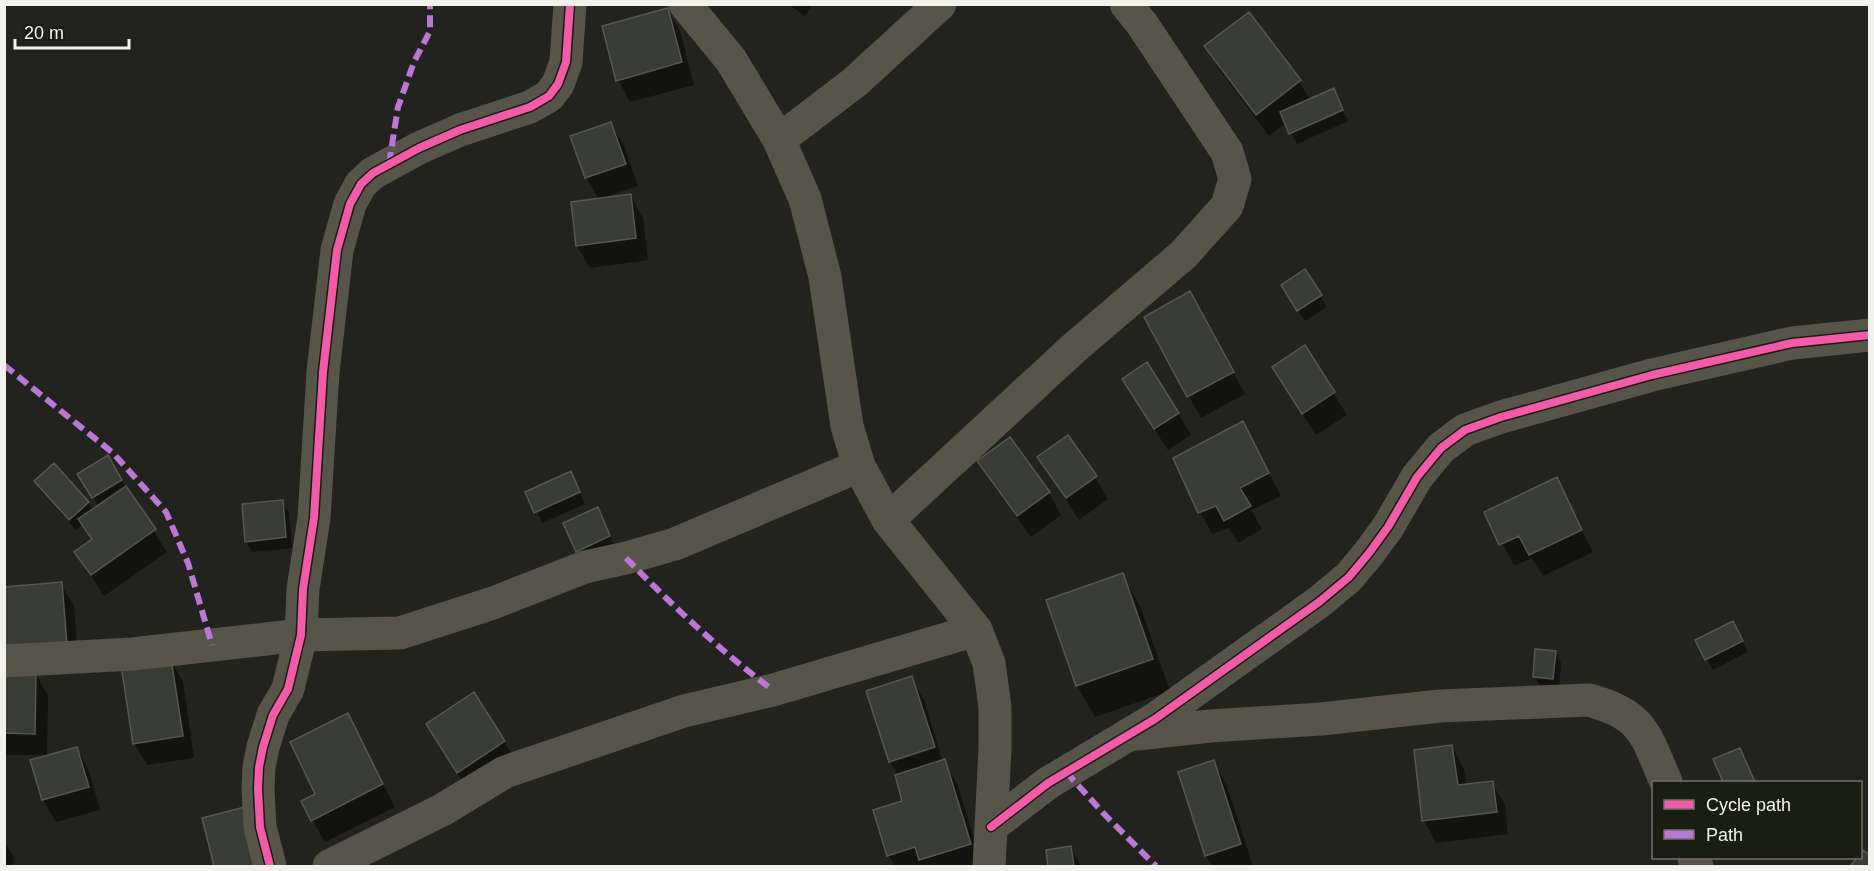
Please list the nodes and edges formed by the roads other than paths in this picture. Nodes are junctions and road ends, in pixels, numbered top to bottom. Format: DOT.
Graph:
graph roads {
  1 [pos="570,4"];
  2 [pos="685,4"];
  3 [pos="940,4"];
  4 [pos="1126,4"];
  5 [pos="779,140"];
  6 [pos="1869,335"];
  7 [pos="859,466"];
  8 [pos="888,520"];
  9 [pos="976,630"];
  10 [pos="301,635"];
  11 [pos="4,661"];
  12 [pos="1130,734"];
  13 [pos="1665,781"];
  14 [pos="991,827"];
  15 [pos="371,857"];
  16 [pos="270,867"];
  17 [pos="329,867"];
  18 [pos="989,867"];
  1 -- 10 [label="street"];
  2 -- 5 [label="street"];
  3 -- 5 [label="street"];
  4 -- 8 [label="street"];
  5 -- 7 [label="street"];
  6 -- 12 [label="street"];
  7 -- 8 [label="street"];
  7 -- 10 [label="street"];
  8 -- 9 [label="street"];
  9 -- 14 [label="street"];
  9 -- 15 [label="street"];
  10 -- 11 [label="street"];
  10 -- 16 [label="street"];
  12 -- 13 [label="street"];
  12 -- 14 [label="street"];
  14 -- 18 [label="street"];
  15 -- 17 [label="street"];
}
